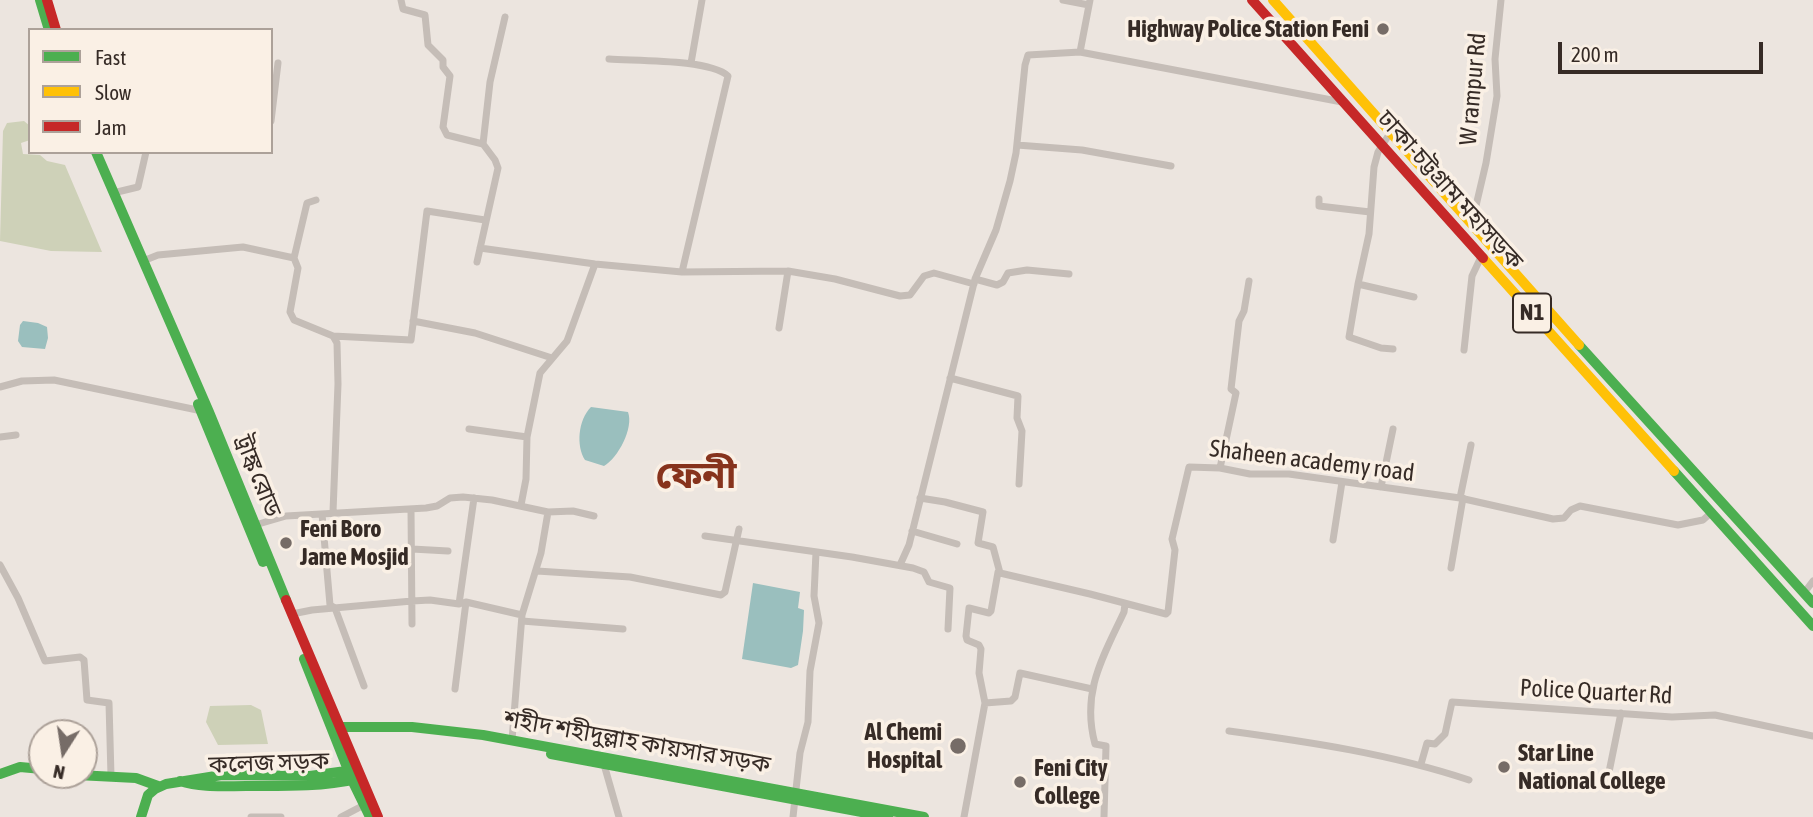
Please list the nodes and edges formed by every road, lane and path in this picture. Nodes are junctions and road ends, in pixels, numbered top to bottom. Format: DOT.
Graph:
graph roads {
  1 [pos="40,0"];
  2 [pos="47,0"];
  3 [pos="401,0"];
  4 [pos="702,0"];
  5 [pos="1063,0"];
  6 [pos="1252,0"];
  7 [pos="1273,0"];
  8 [pos="1502,0"];
  9 [pos="1089,3"];
  10 [pos="505,17"];
  11 [pos="48,28"];
  12 [pos="55,28"];
  13 [pos="1080,52"];
  14 [pos="609,59"];
  15 [pos="278,63"];
  16 [pos="691,63"];
  17 [pos="1343,102"];
  18 [pos="273,104"];
  19 [pos="1390,133"];
  20 [pos="483,144"];
  21 [pos="1382,144"];
  22 [pos="1017,145"];
  23 [pos="95,154"];
  24 [pos="95,154"];
  25 [pos="146,154"];
  26 [pos="1171,166"];
  27 [pos="113,193"];
  28 [pos="1318,199"];
  29 [pos="316,200"];
  30 [pos="1370,212"];
  31 [pos="485,220"];
  32 [pos="1469,221"];
  33 [pos="480,248"];
  34 [pos="1481,257"];
  35 [pos="293,258"];
  36 [pos="143,261"];
  37 [pos="477,262"];
  38 [pos="595,264"];
  39 [pos="788,271"];
  40 [pos="681,272"];
  41 [pos="1069,274"];
  42 [pos="974,282"];
  43 [pos="1249,282"];
  44 [pos="1358,284"];
  45 [pos="1414,297"];
  46 [pos="413,321"];
  47 [pos="779,328"];
  48 [pos="333,336"];
  49 [pos="1393,349"];
  50 [pos="1464,350"];
  51 [pos="552,358"];
  52 [pos="950,378"];
  53 [pos="0,387"];
  54 [pos="205,412"];
  55 [pos="469,429"];
  56 [pos="1393,429"];
  57 [pos="16,435"];
  58 [pos="0,437"];
  59 [pos="527,437"];
  60 [pos="1471,445"];
  61 [pos="1220,468"];
  62 [pos="1342,482"];
  63 [pos="1019,484"];
  64 [pos="1381,487"];
  65 [pos="474,498"];
  66 [pos="920,498"];
  67 [pos="1461,498"];
  68 [pos="521,505"];
  69 [pos="411,509"];
  70 [pos="333,512"];
  71 [pos="548,512"];
  72 [pos="1712,512"];
  73 [pos="322,514"];
  74 [pos="594,516"];
  75 [pos="255,525"];
  76 [pos="739,529"];
  77 [pos="912,531"];
  78 [pos="705,536"];
  79 [pos="1333,540"];
  80 [pos="736,542"];
  81 [pos="957,544"];
  82 [pos="412,549"];
  83 [pos="448,551"];
  84 [pos="816,552"];
  85 [pos="0,565"];
  86 [pos="900,565"];
  87 [pos="1451,568"];
  88 [pos="537,571"];
  89 [pos="998,572"];
  90 [pos="1813,581"];
  91 [pos="1804,593"];
  92 [pos="412,601"];
  93 [pos="462,603"];
  94 [pos="1813,603"];
  95 [pos="1125,604"];
  96 [pos="335,608"];
  97 [pos="292,614"];
  98 [pos="522,618"];
  99 [pos="412,624"];
  100 [pos="1813,626"];
  101 [pos="623,629"];
  102 [pos="948,629"];
  103 [pos="364,686"];
  104 [pos="455,689"];
  105 [pos="1092,689"];
  106 [pos="985,703"];
  107 [pos="1621,713"];
  108 [pos="341,730"];
  109 [pos="1229,731"];
  110 [pos="1813,736"];
  111 [pos="512,740"];
  112 [pos="603,761"];
  113 [pos="1421,764"];
  114 [pos="28,768"];
  115 [pos="0,774"];
  116 [pos="354,775"];
  117 [pos="98,776"];
  118 [pos="111,776"];
  119 [pos="1469,780"];
  120 [pos="1606,782"];
  121 [pos="158,786"];
  122 [pos="795,796"];
  123 [pos="364,805"];
  124 [pos="901,815"];
  125 [pos="141,817"];
  126 [pos="251,817"];
  127 [pos="281,817"];
  128 [pos="341,817"];
  129 [pos="370,817"];
  130 [pos="378,817"];
  131 [pos="619,817"];
  132 [pos="793,817"];
  133 [pos="888,817"];
  134 [pos="924,817"];
  135 [pos="964,817"];
  136 [pos="1104,817"];
  1 -- 11 [label="main road"];
  2 -- 12 [label="main road"];
  3 -- 20 [label="street"];
  4 -- 16 [label="street"];
  5 -- 9 [label="street"];
  6 -- 17 [label="main road, ঢাকা-চট্টগ্রাম মহাসড়ক / N1"];
  7 -- 19 [label="main road, ঢাকা-চট্টগ্রাম মহাসড়ক / N1"];
  8 -- 32 [label="street, W rampur Rd"];
  9 -- 13 [label="street"];
  10 -- 20 [label="street"];
  13 -- 17 [label="street"];
  13 -- 22 [label="street"];
  14 -- 16 [label="street"];
  15 -- 18 [label="street"];
  16 -- 40 [label="street"];
  17 -- 21 [label="main road, ঢাকা-চট্টগ্রাম মহাসড়ক / N1"];
  19 -- 21 [label="street"];
  19 -- 32 [label="main road, ঢাকা-চট্টগ্রাম মহাসড়ক / N1"];
  20 -- 31 [label="street"];
  21 -- 30 [label="street"];
  21 -- 34 [label="main road, ঢাকা-চট্টগ্রাম মহাসড়ক / N1"];
  22 -- 26 [label="street"];
  22 -- 42 [label="street"];
  23 -- 27 [label="main road, ট্রাঙ্ক রোড"];
  24 -- 54 [label="main road, ট্রাঙ্ক রোড"];
  25 -- 27 [label="street"];
  27 -- 36 [label="main road, ট্রাঙ্ক রোড"];
  28 -- 30 [label="street"];
  29 -- 35 [label="street"];
  30 -- 44 [label="street"];
  31 -- 33 [label="street"];
  31 -- 46 [label="street"];
  32 -- 91 [label="main road, ঢাকা-চট্টগ্রাম মহাসড়ক / N1"];
  33 -- 37 [label="street"];
  33 -- 38 [label="street"];
  34 -- 50 [label="street"];
  34 -- 72 [label="main road, ঢাকা-চট্টগ্রাম মহাসড়ক / N1"];
  35 -- 36 [label="street"];
  35 -- 48 [label="street"];
  36 -- 54 [label="main road, ট্রাঙ্ক রোড"];
  38 -- 40 [label="street"];
  38 -- 51 [label="street"];
  39 -- 40 [label="street"];
  39 -- 42 [label="street"];
  39 -- 47 [label="street"];
  41 -- 42 [label="street"];
  42 -- 52 [label="street"];
  43 -- 61 [label="street"];
  44 -- 45 [label="street"];
  44 -- 49 [label="street"];
  46 -- 48 [label="street"];
  46 -- 51 [label="street"];
  48 -- 70 [label="street"];
  51 -- 59 [label="street"];
  52 -- 63 [label="street"];
  52 -- 66 [label="street"];
  53 -- 54 [label="street"];
  54 -- 75 [label="main road, ট্রাঙ্ক রোড"];
  54 -- 116 [label="main road, ট্রাঙ্ক রোড"];
  55 -- 59 [label="street"];
  56 -- 64 [label="street"];
  57 -- 58 [label="street"];
  59 -- 68 [label="street"];
  60 -- 67 [label="street"];
  61 -- 62 [label="street, Shaheen academy road"];
  61 -- 95 [label="street, Shaheen academy road"];
  62 -- 64 [label="street, Shaheen academy road"];
  62 -- 79 [label="street"];
  64 -- 67 [label="street, Shaheen academy road"];
  65 -- 68 [label="street"];
  65 -- 69 [label="street"];
  65 -- 93 [label="street"];
  66 -- 77 [label="street"];
  66 -- 89 [label="street"];
  67 -- 72 [label="street, Shaheen academy road"];
  67 -- 87 [label="street"];
  68 -- 71 [label="street"];
  69 -- 70 [label="street"];
  69 -- 82 [label="street"];
  70 -- 73 [label="street"];
  71 -- 74 [label="street"];
  71 -- 88 [label="street"];
  72 -- 100 [label="main road, ঢাকা-চট্টগ্রাম মহাসড়ক / N1"];
  73 -- 75 [label="street"];
  73 -- 96 [label="street"];
  75 -- 97 [label="main road, ট্রাঙ্ক রোড"];
  76 -- 80 [label="street"];
  77 -- 81 [label="street"];
  77 -- 86 [label="street"];
  78 -- 80 [label="street"];
  80 -- 84 [label="street"];
  80 -- 88 [label="street"];
  82 -- 83 [label="street"];
  82 -- 92 [label="street"];
  84 -- 86 [label="street"];
  84 -- 122 [label="street"];
  85 -- 118 [label="street"];
  86 -- 102 [label="street"];
  88 -- 98 [label="street"];
  89 -- 95 [label="street, Shaheen academy road"];
  89 -- 106 [label="street"];
  90 -- 91 [label="street"];
  91 -- 94 [label="main road, ঢাকা-চট্টগ্রাম মহাসড়ক / N1"];
  92 -- 93 [label="street"];
  92 -- 96 [label="street"];
  92 -- 99 [label="street"];
  93 -- 98 [label="street"];
  93 -- 104 [label="street"];
  95 -- 105 [label="street"];
  96 -- 97 [label="street"];
  96 -- 103 [label="street"];
  97 -- 108 [label="main road, ট্রাঙ্ক রোড"];
  98 -- 101 [label="street"];
  98 -- 111 [label="street"];
  105 -- 106 [label="street"];
  105 -- 136 [label="street"];
  106 -- 135 [label="street"];
  107 -- 110 [label="street, Police Quarter Rd"];
  107 -- 113 [label="street, Police Quarter Rd"];
  107 -- 120 [label="street"];
  108 -- 111 [label="main road, শহীদ শহীদুল্লাহ কায়সার সড়ক"];
  108 -- 112 [label="main road, শহীদ শহীদুল্লাহ কায়সার সড়ক"];
  108 -- 116 [label="main road, ট্রাঙ্ক রোড"];
  109 -- 113 [label="street"];
  111 -- 112 [label="main road, শহীদ শহীদুল্লাহ কায়সার সড়ক"];
  112 -- 122 [label="main road, শহীদ শহীদুল্লাহ কায়সার সড়ক"];
  112 -- 131 [label="street"];
  113 -- 119 [label="street"];
  114 -- 115 [label="main road"];
  116 -- 121 [label="main road, কলেজ সড়ক"];
  116 -- 123 [label="main road, ট্রাঙ্ক রোড"];
  116 -- 130 [label="main road, ট্রাঙ্ক রোড"];
  117 -- 118 [label="main road"];
  118 -- 121 [label="main road"];
  121 -- 125 [label="main road"];
  122 -- 124 [label="main road, শহীদ শহীদুল্লাহ কায়সার সড়ক"];
  122 -- 132 [label="street"];
  122 -- 133 [label="main road, শহীদ শহীদুল্লাহ কায়সার সড়ক"];
  123 -- 128 [label="street"];
  123 -- 129 [label="main road, ট্রাঙ্ক রোড"];
  124 -- 134 [label="main road, শহীদ শহীদুল্লাহ কায়সার সড়ক"];
  126 -- 127 [label="street"];
}
